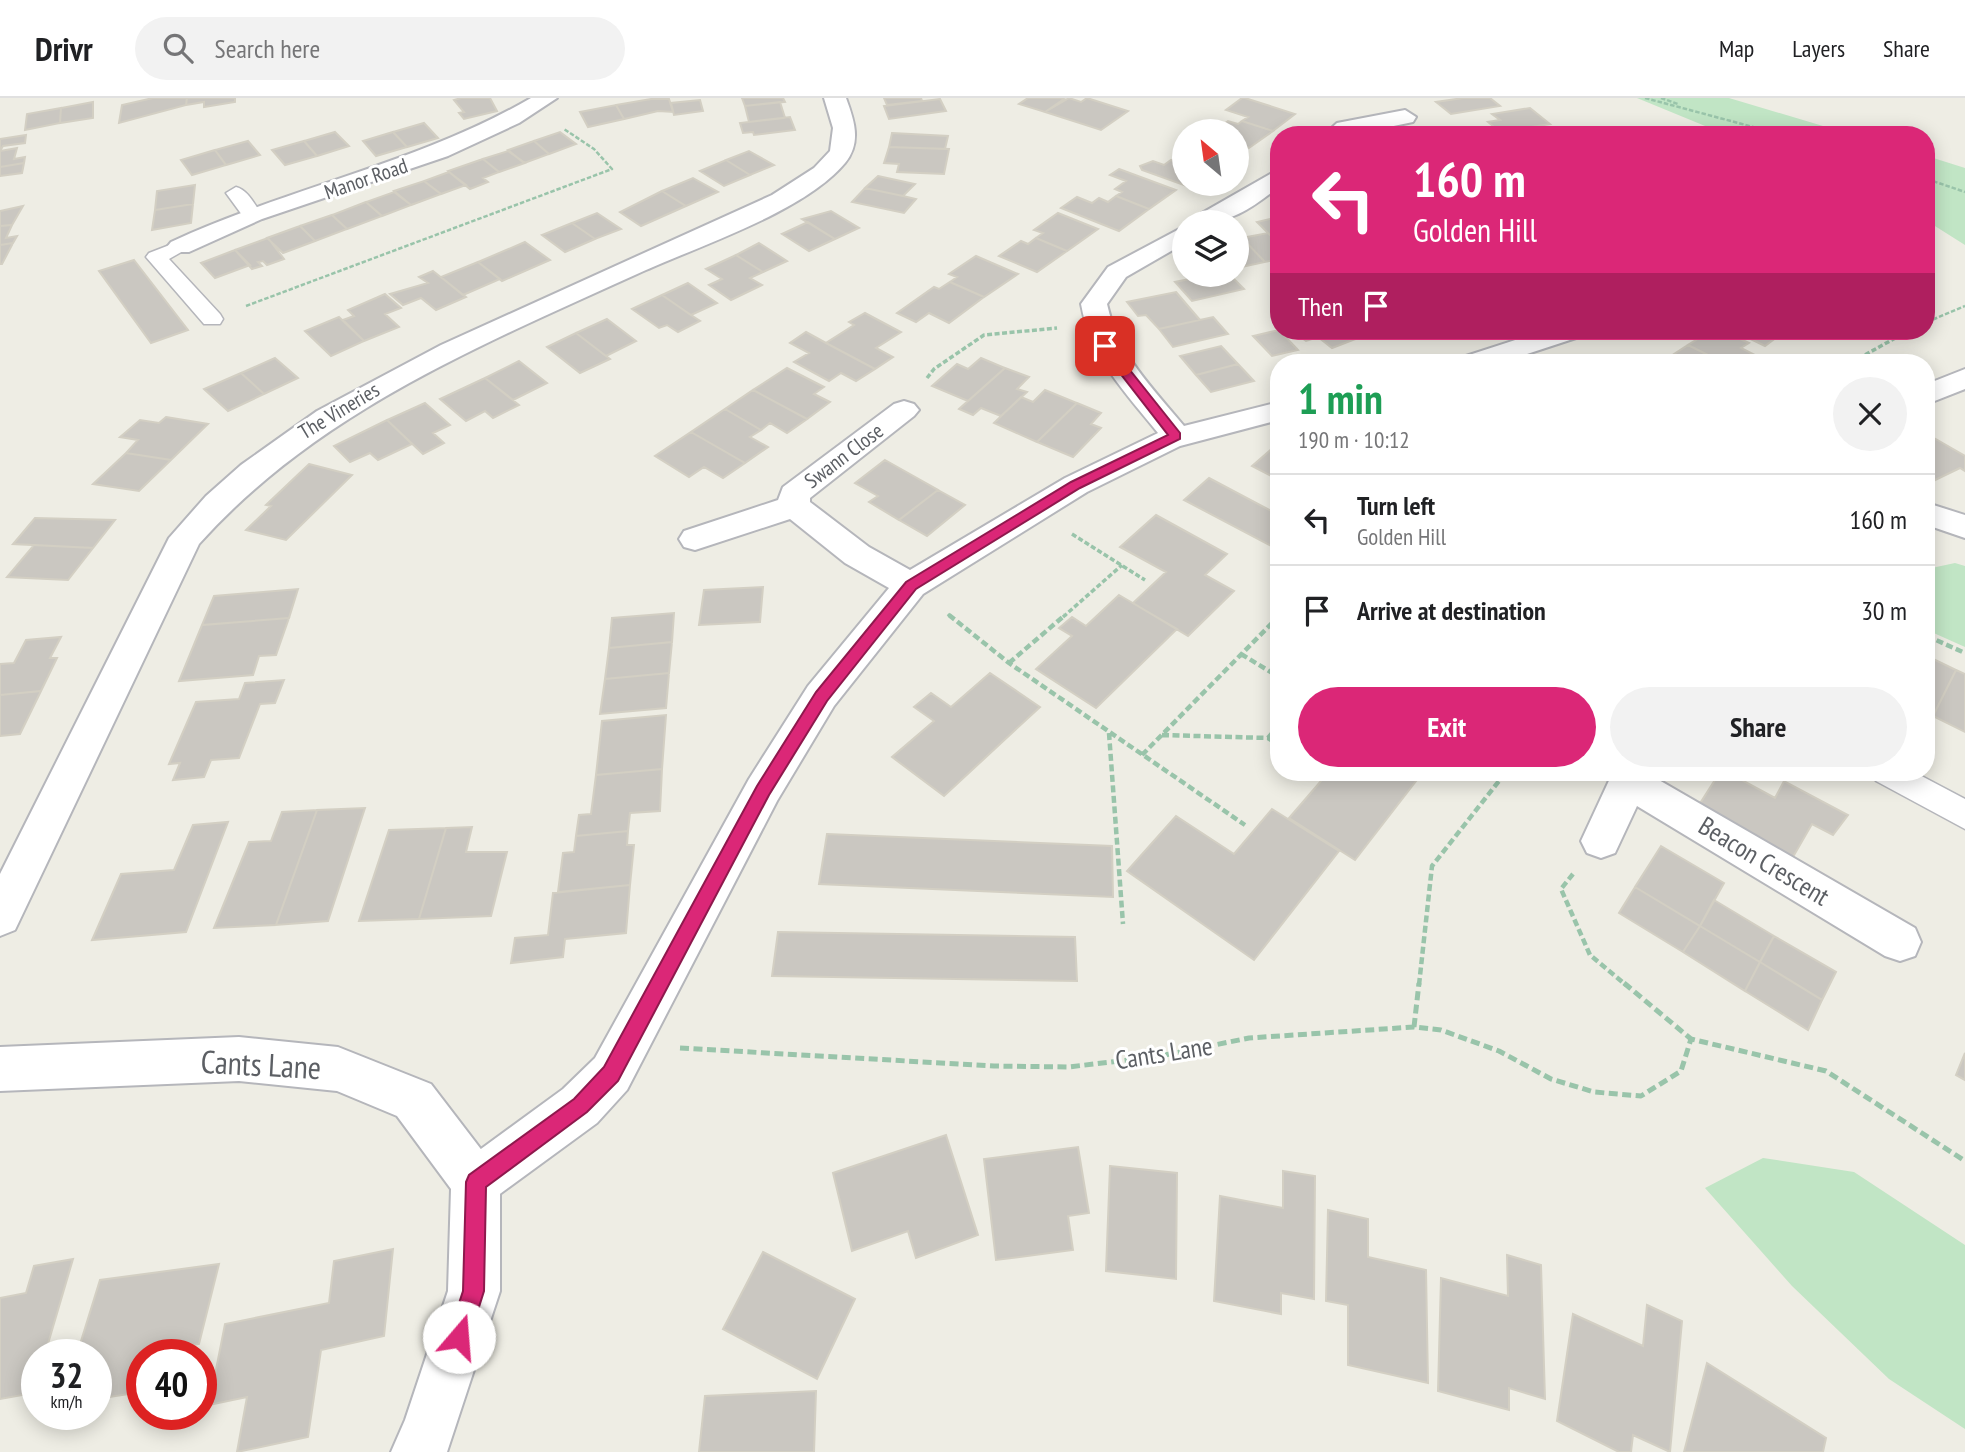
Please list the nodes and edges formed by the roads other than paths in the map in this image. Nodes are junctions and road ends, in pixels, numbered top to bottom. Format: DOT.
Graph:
graph roads {
  1 [pos="835,98"];
  2 [pos="1389,98"];
  3 [pos="539,103"];
  4 [pos="1405,117"];
  5 [pos="1356,126"];
  6 [pos="1416,126"];
  7 [pos="1270,183"];
  8 [pos="236,193"];
  9 [pos="1226,210"];
  10 [pos="252,215"];
  11 [pos="1172,240"];
  12 [pos="180,247"];
  13 [pos="212,319"];
  14 [pos="1542,340"];
  15 [pos="1500,354"];
  16 [pos="1965,378"];
  17 [pos="1935,391"];
  18 [pos="904,410"];
  19 [pos="1270,413"];
  20 [pos="1176,436"];
  21 [pos="794,506"];
  22 [pos="1935,517"];
  23 [pos="1965,527"];
  24 [pos="695,539"];
  25 [pos="911,585"];
  26 [pos="1629,781"];
  27 [pos="1639,781"];
  28 [pos="1904,781"];
  29 [pos="1965,815"];
  30 [pos="1601,841"];
  31 [pos="0,917"];
  32 [pos="1900,942"];
  33 [pos="0,1069"];
  34 [pos="476,1182"];
  35 [pos="419,1452"];
  1 -- 31 [label="street, The Vineries"];
  2 -- 4 [label="street"];
  3 -- 10 [label="street, Manor Road"];
  4 -- 5 [label="street"];
  4 -- 6 [label="street"];
  7 -- 9 [label="street"];
  8 -- 10 [label="lane"];
  10 -- 12 [label="street, Manor Road"];
  11 -- 20 [label="street"];
  12 -- 13 [label="lane"];
  14 -- 15 [label="street"];
  16 -- 17 [label="street"];
  18 -- 21 [label="street, Swann Close"];
  19 -- 20 [label="street"];
  20 -- 25 [label="street"];
  21 -- 24 [label="street, Swann Close"];
  21 -- 25 [label="street, Swann Close"];
  22 -- 23 [label="street"];
  25 -- 34 [label="street"];
  26 -- 30 [label="street, Beacon Crescent"];
  27 -- 32 [label="street, Beacon Crescent"];
  28 -- 29 [label="lane"];
  33 -- 34 [label="street, Cants Lane"];
  34 -- 35 [label="street"];
}
